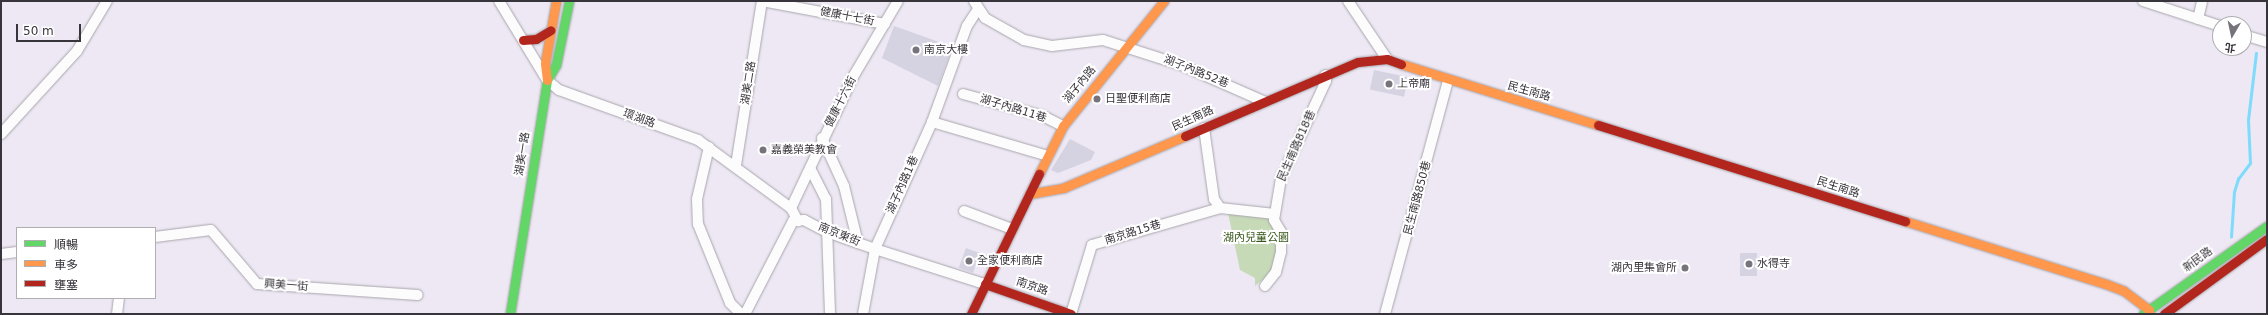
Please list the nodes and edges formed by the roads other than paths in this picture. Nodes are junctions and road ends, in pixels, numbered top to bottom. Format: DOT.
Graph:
graph roads {
  1 [pos="107,1"];
  2 [pos="498,1"];
  3 [pos="556,1"];
  4 [pos="569,1"];
  5 [pos="762,1"];
  6 [pos="898,1"];
  7 [pos="1164,1"];
  8 [pos="1348,1"];
  9 [pos="2143,1"];
  10 [pos="2202,1"];
  11 [pos="976,5"];
  12 [pos="2198,19"];
  13 [pos="2212,23"];
  14 [pos="885,24"];
  15 [pos="551,30"];
  16 [pos="2252,37"];
  17 [pos="523,40"];
  18 [pos="2267,42"];
  19 [pos="1126,50"];
  20 [pos="1387,59"];
  21 [pos="1325,75"];
  22 [pos="547,80"];
  23 [pos="1448,81"];
  24 [pos="963,94"];
  25 [pos="1263,101"];
  26 [pos="932,122"];
  27 [pos="1063,126"];
  28 [pos="1204,128"];
  29 [pos="1,134"];
  30 [pos="822,138"];
  31 [pos="709,147"];
  32 [pos="1048,156"];
  33 [pos="736,165"];
  34 [pos="810,168"];
  35 [pos="1029,194"];
  36 [pos="791,208"];
  37 [pos="1220,208"];
  38 [pos="964,211"];
  39 [pos="1275,214"];
  40 [pos="798,221"];
  41 [pos="2267,226"];
  42 [pos="1012,229"];
  43 [pos="827,232"];
  44 [pos="156,237"];
  45 [pos="2267,239"];
  46 [pos="858,242"];
  47 [pos="875,249"];
  48 [pos="16,252"];
  49 [pos="1,254"];
  50 [pos="985,284"];
  51 [pos="1265,286"];
  52 [pos="418,295"];
  53 [pos="119,299"];
  54 [pos="2147,313"];
  55 [pos="116,314"];
  56 [pos="510,314"];
  57 [pos="743,314"];
  58 [pos="830,314"];
  59 [pos="863,314"];
  60 [pos="971,314"];
  61 [pos="1071,314"];
  62 [pos="1385,314"];
  63 [pos="2164,314"];
  1 -- 29 [label="street"];
  2 -- 17 [label="street, 環湖路"];
  3 -- 15 [label="main road"];
  4 -- 22 [label="main road, 湖美一路"];
  5 -- 14 [label="street, 健康十七街"];
  5 -- 33 [label="street, 湖美二路"];
  6 -- 14 [label="street, 健康十六街"];
  7 -- 19 [label="main road, 湖子內路"];
  8 -- 20 [label="street"];
  9 -- 12 [label="street"];
  10 -- 12 [label="street"];
  11 -- 19 [label="street, 湖子內路52巷"];
  11 -- 26 [label="street, 湖子內路1巷"];
  12 -- 13 [label="street"];
  14 -- 30 [label="street, 健康十六街"];
  15 -- 17 [label="main road"];
  15 -- 22 [label="main road"];
  16 -- 18 [label="street"];
  17 -- 22 [label="street, 環湖路"];
  19 -- 25 [label="street, 湖子內路52巷"];
  19 -- 27 [label="main road, 湖子內路"];
  20 -- 21 [label="main road, 民生南路"];
  20 -- 23 [label="main road, 民生南路"];
  21 -- 25 [label="main road, 民生南路"];
  21 -- 39 [label="street, 民生南路818巷"];
  22 -- 31 [label="street, 環湖路"];
  22 -- 56 [label="main road, 湖美一路"];
  23 -- 54 [label="main road, 民生南路"];
  23 -- 62 [label="street, 民生南路850巷"];
  24 -- 27 [label="street, 湖子內路11巷"];
  25 -- 28 [label="main road, 民生南路"];
  26 -- 32 [label="street"];
  26 -- 47 [label="street, 湖子內路1巷"];
  27 -- 32 [label="main road, 湖子內路"];
  28 -- 35 [label="main road, 民生南路"];
  28 -- 37 [label="street"];
  30 -- 34 [label="street, 健康十六街"];
  30 -- 46 [label="street"];
  31 -- 33 [label="street, 環湖路"];
  31 -- 57 [label="street"];
  32 -- 35 [label="main road, 湖子內路"];
  33 -- 36 [label="street, 環湖路"];
  34 -- 36 [label="street, 健康十六街"];
  34 -- 43 [label="street"];
  35 -- 42 [label="main road"];
  36 -- 40 [label="street, 環湖路"];
  37 -- 39 [label="street, 南京路15巷"];
  37 -- 61 [label="street, 南京路15巷"];
  38 -- 42 [label="street"];
  39 -- 51 [label="street, 民生南路818巷"];
  40 -- 43 [label="street, 南京東街"];
  40 -- 57 [label="street"];
  41 -- 54 [label="main road, 新民路"];
  42 -- 50 [label="main road"];
  43 -- 46 [label="street, 南京東街"];
  43 -- 58 [label="street"];
  44 -- 52 [label="street, 興美一街"];
  45 -- 63 [label="main road"];
  46 -- 47 [label="street, 南京東街"];
  47 -- 50 [label="street, 南京東街"];
  47 -- 59 [label="street, 湖子內路1巷"];
  48 -- 49 [label="street"];
  50 -- 60 [label="main road"];
  50 -- 61 [label="main road, 南京路"];
  53 -- 55 [label="street"];
}
